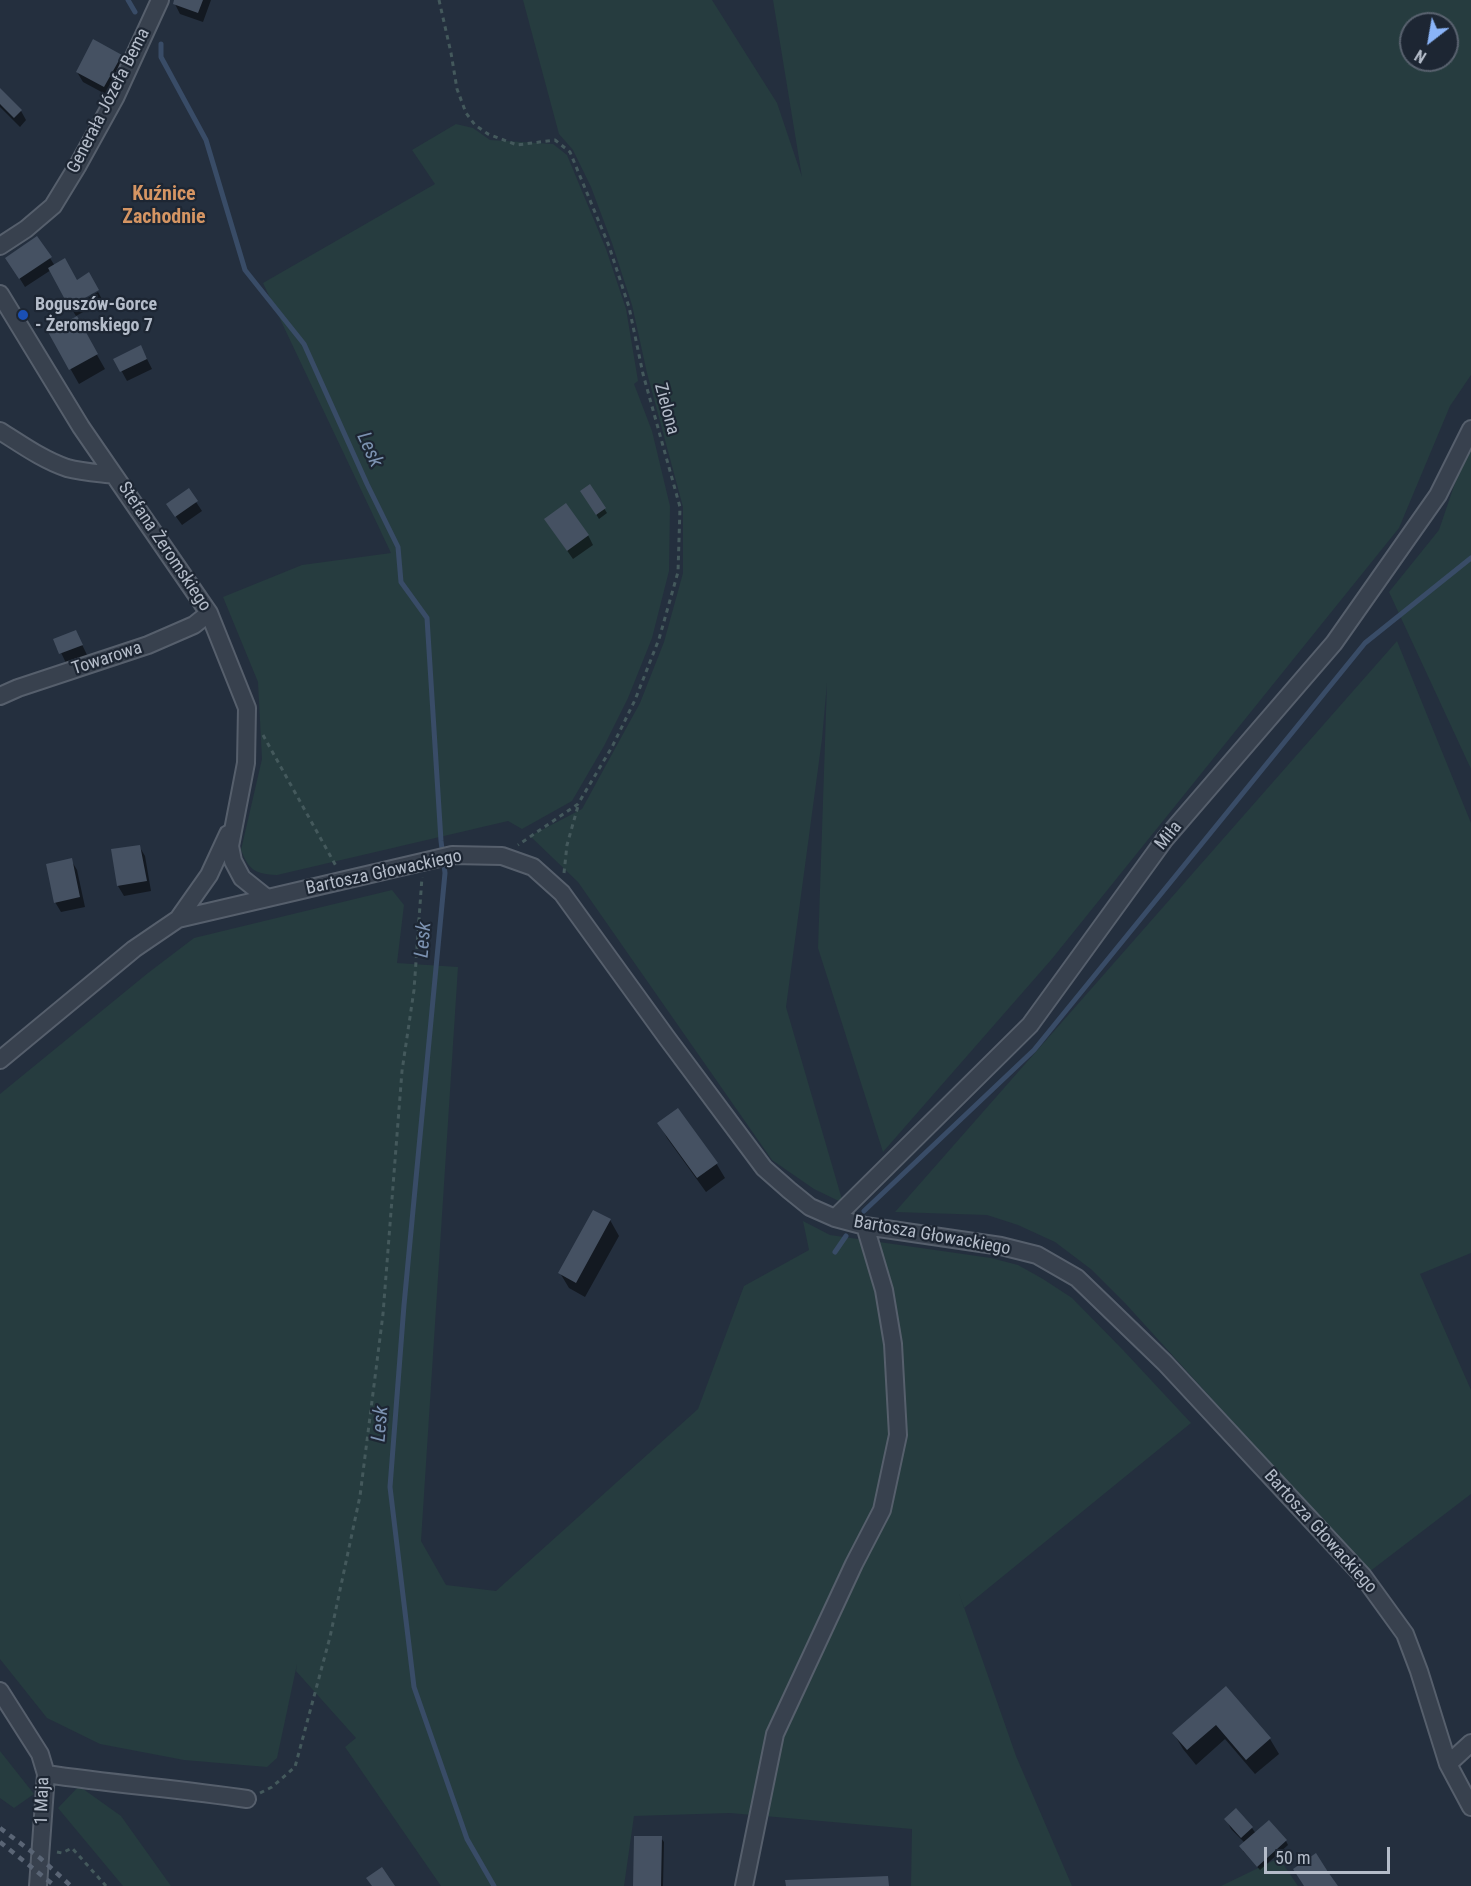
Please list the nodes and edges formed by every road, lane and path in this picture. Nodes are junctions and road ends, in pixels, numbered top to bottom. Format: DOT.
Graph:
graph roads {
  1 [pos="160,0"];
  2 [pos="440,0"];
  3 [pos="0,246"];
  4 [pos="0,294"];
  5 [pos="1471,429"];
  6 [pos="0,431"];
  7 [pos="114,474"];
  8 [pos="209,613"];
  9 [pos="0,696"];
  10 [pos="247,708"];
  11 [pos="578,804"];
  12 [pos="233,825"];
  13 [pos="502,856"];
  14 [pos="428,860"];
  15 [pos="343,880"];
  16 [pos="562,893"];
  17 [pos="267,898"];
  18 [pos="178,919"];
  19 [pos="0,1060"];
  20 [pos="835,1218"];
  21 [pos="865,1226"];
  22 [pos="0,1691"];
  23 [pos="1471,1743"];
  24 [pos="1448,1764"];
  25 [pos="46,1774"];
  26 [pos="248,1798"];
  27 [pos="1471,1807"];
  28 [pos="72,1848"];
  29 [pos="38,1886"];
  30 [pos="106,1886"];
  31 [pos="744,1886"];
  1 -- 3 [label="street, Generała Józefa Bema"];
  2 -- 11 [label="path, Zielona"];
  4 -- 7 [label="street, Stefana Żeromskiego"];
  5 -- 20 [label="street, Miła"];
  6 -- 7 [label="street"];
  7 -- 8 [label="street, Stefana Żeromskiego"];
  8 -- 9 [label="street, Towarowa"];
  8 -- 10 [label="street, Stefana Żeromskiego"];
  10 -- 12 [label="street, Stefana Żeromskiego"];
  10 -- 15 [label="path"];
  11 -- 13 [label="path, Zielona"];
  11 -- 16 [label="path"];
  12 -- 17 [label="street, Stefana Żeromskiego"];
  12 -- 18 [label="street, Stefana Żeromskiego"];
  13 -- 14 [label="street, Bartosza Głowackiego"];
  13 -- 16 [label="street, Bartosza Głowackiego"];
  14 -- 15 [label="street, Bartosza Głowackiego"];
  14 -- 26 [label="path"];
  15 -- 17 [label="street, Bartosza Głowackiego"];
  16 -- 20 [label="street, Bartosza Głowackiego"];
  17 -- 18 [label="street, Bartosza Głowackiego"];
  18 -- 19 [label="street, Stefana Żeromskiego"];
  20 -- 21 [label="street, Bartosza Głowackiego"];
  21 -- 24 [label="street, Bartosza Głowackiego"];
  21 -- 31 [label="street"];
  22 -- 25 [label="street, 1 Maja"];
  23 -- 24 [label="street"];
  24 -- 27 [label="street, Bartosza Głowackiego"];
  25 -- 26 [label="street"];
  25 -- 29 [label="street, 1 Maja"];
  28 -- 30 [label="path"];
}
